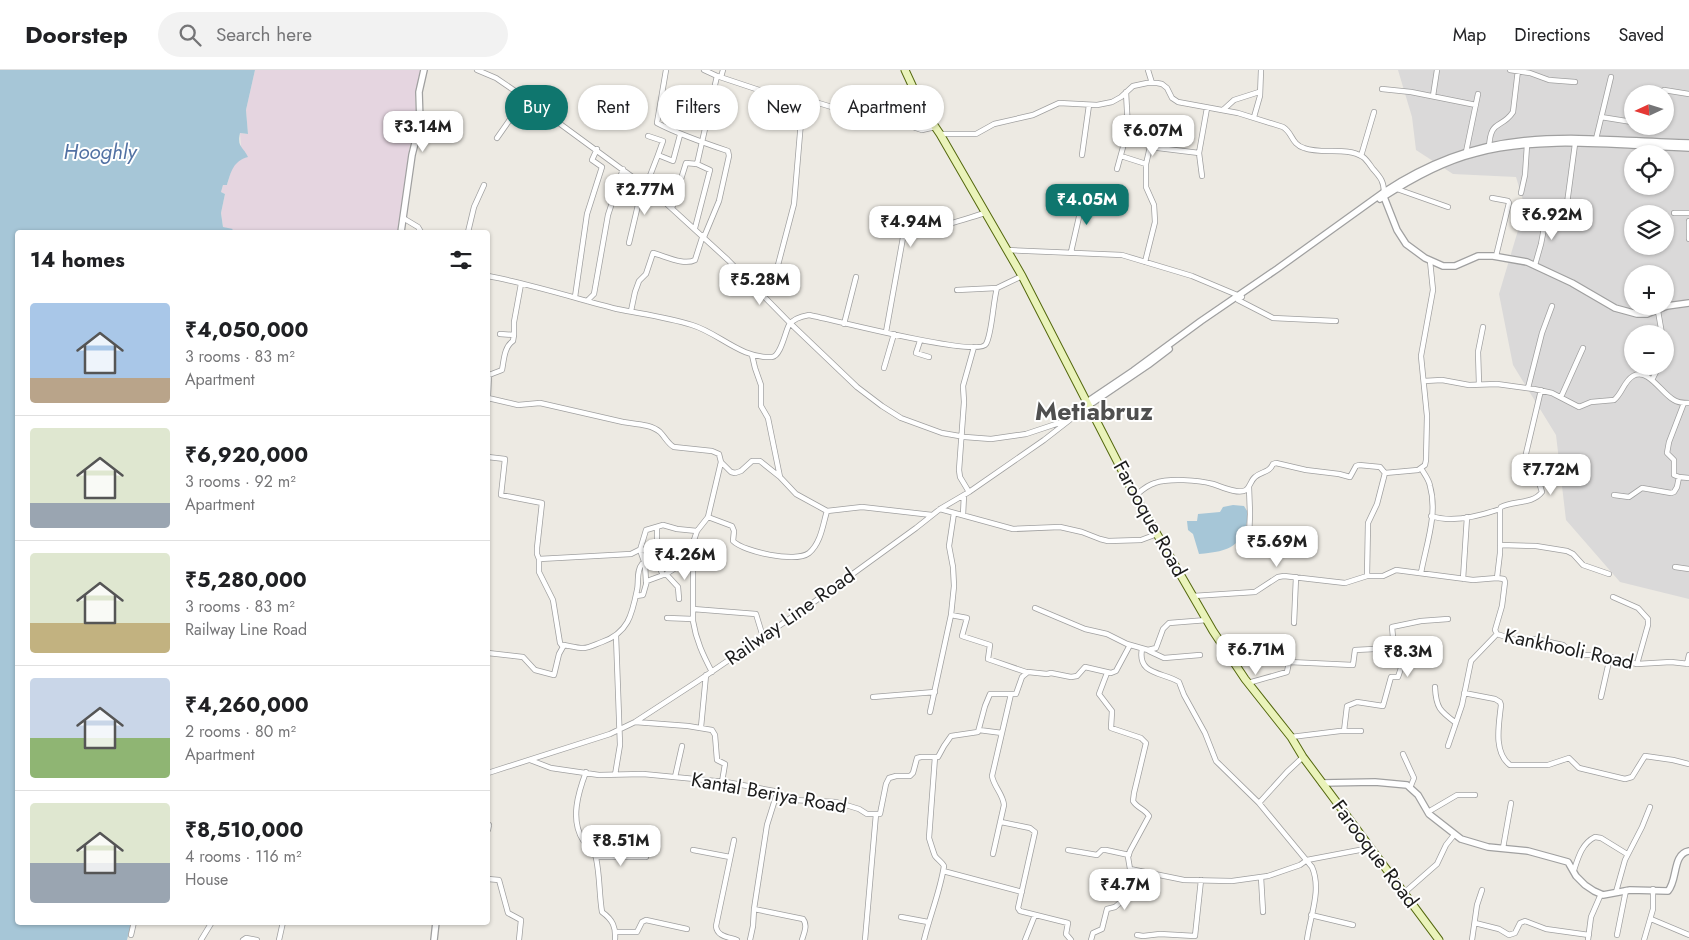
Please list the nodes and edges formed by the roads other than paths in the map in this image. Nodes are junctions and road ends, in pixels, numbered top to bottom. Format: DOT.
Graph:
graph roads {
  1 [pos="424,70"];
  2 [pos="477,70"];
  3 [pos="666,70"];
  4 [pos="704,70"];
  5 [pos="723,70"];
  6 [pos="906,70"];
  7 [pos="1148,70"];
  8 [pos="1261,70"];
  9 [pos="1437,70"];
  10 [pos="1510,70"];
  11 [pos="1518,71"];
  12 [pos="719,77"];
  13 [pos="1611,77"];
  14 [pos="1575,82"];
  15 [pos="1152,83"];
  16 [pos="506,85"];
  17 [pos="913,85"];
  18 [pos="748,86"];
  19 [pos="1382,89"];
  20 [pos="1126,92"];
  21 [pos="1259,92"];
  22 [pos="1674,92"];
  23 [pos="1478,94"];
  24 [pos="1689,94"];
  25 [pos="1433,96"];
  26 [pos="1089,105"];
  27 [pos="1476,105"];
  28 [pos="1207,108"];
  29 [pos="1223,110"];
  30 [pos="1374,112"];
  31 [pos="1254,117"];
  32 [pos="1601,117"];
  33 [pos="1624,121"];
  34 [pos="505,127"];
  35 [pos="568,128"];
  36 [pos="800,130"];
  37 [pos="937,130"];
  38 [pos="940,134"];
  39 [pos="680,135"];
  40 [pos="648,136"];
  41 [pos="497,138"];
  42 [pos="1596,139"];
  43 [pos="702,141"];
  44 [pos="1689,143"];
  45 [pos="1575,144"];
  46 [pos="1527,145"];
  47 [pos="1489,148"];
  48 [pos="1689,148"];
  49 [pos="597,149"];
  50 [pos="1466,152"];
  51 [pos="1199,153"];
  52 [pos="658,155"];
  53 [pos="1082,155"];
  54 [pos="1121,156"];
  55 [pos="1361,156"];
  56 [pos="697,164"];
  57 [pos="1146,164"];
  58 [pos="623,169"];
  59 [pos="1117,169"];
  60 [pos="1202,176"];
  61 [pos="484,185"];
  62 [pos="644,185"];
  63 [pos="1397,189"];
  64 [pos="1521,193"];
  65 [pos="1384,194"];
  66 [pos="1084,195"];
  67 [pos="1492,198"];
  68 [pos="1448,207"];
  69 [pos="672,208"];
  70 [pos="986,213"];
  71 [pos="1674,213"];
  72 [pos="1689,213"];
  73 [pos="403,218"];
  74 [pos="1689,221"];
  75 [pos="695,228"];
  76 [pos="401,230"];
  77 [pos="420,230"];
  78 [pos="468,230"];
  79 [pos="703,236"];
  80 [pos="1689,239"];
  81 [pos="629,243"];
  82 [pos="1008,250"];
  83 [pos="1071,252"];
  84 [pos="1496,256"];
  85 [pos="1430,261"];
  86 [pos="1145,262"];
  87 [pos="1535,265"];
  88 [pos="490,276"];
  89 [pos="1022,276"];
  90 [pos="856,277"];
  91 [pos="521,284"];
  92 [pos="998,288"];
  93 [pos="957,290"];
  94 [pos="759,291"];
  95 [pos="575,297"];
  96 [pos="1239,297"];
  97 [pos="587,301"];
  98 [pos="1689,303"];
  99 [pos="1674,305"];
  100 [pos="1552,306"];
  101 [pos="1624,310"];
  102 [pos="631,311"];
  103 [pos="1336,321"];
  104 [pos="790,323"];
  105 [pos="844,324"];
  106 [pos="1483,327"];
  107 [pos="886,332"];
  108 [pos="500,334"];
  109 [pos="894,334"];
  110 [pos="514,335"];
  111 [pos="920,341"];
  112 [pos="974,347"];
  113 [pos="1583,348"];
  114 [pos="752,355"];
  115 [pos="929,357"];
  116 [pos="884,368"];
  117 [pos="490,375"];
  118 [pos="1654,375"];
  119 [pos="1652,380"];
  120 [pos="1424,381"];
  121 [pos="1479,384"];
  122 [pos="1528,388"];
  123 [pos="1541,390"];
  124 [pos="1561,397"];
  125 [pos="490,398"];
  126 [pos="1088,403"];
  127 [pos="1687,403"];
  128 [pos="1071,419"];
  129 [pos="961,436"];
  130 [pos="490,457"];
  131 [pos="721,462"];
  132 [pos="1421,468"];
  133 [pos="1385,473"];
  134 [pos="780,477"];
  135 [pos="1679,478"];
  136 [pos="1689,478"];
  137 [pos="1249,485"];
  138 [pos="969,492"];
  139 [pos="964,495"];
  140 [pos="1614,495"];
  141 [pos="1135,496"];
  142 [pos="940,509"];
  143 [pos="1500,509"];
  144 [pos="827,511"];
  145 [pos="954,513"];
  146 [pos="932,515"];
  147 [pos="963,515"];
  148 [pos="1432,516"];
  149 [pos="708,517"];
  150 [pos="1467,517"];
  151 [pos="656,527"];
  152 [pos="697,531"];
  153 [pos="1157,534"];
  154 [pos="1249,536"];
  155 [pos="1500,545"];
  156 [pos="692,547"];
  157 [pos="656,549"];
  158 [pos="640,550"];
  159 [pos="539,559"];
  160 [pos="656,562"];
  161 [pos="645,564"];
  162 [pos="677,567"];
  163 [pos="1676,567"];
  164 [pos="1689,569"];
  165 [pos="1421,573"];
  166 [pos="664,574"];
  167 [pos="1609,574"];
  168 [pos="1367,576"];
  169 [pos="1296,577"];
  170 [pos="1497,578"];
  171 [pos="1462,579"];
  172 [pos="646,582"];
  173 [pos="636,596"];
  174 [pos="1193,596"];
  175 [pos="1613,597"];
  176 [pos="679,599"];
  177 [pos="693,608"];
  178 [pos="1035,608"];
  179 [pos="951,615"];
  180 [pos="667,618"];
  181 [pos="693,619"];
  182 [pos="1448,619"];
  183 [pos="1207,620"];
  184 [pos="1294,623"];
  185 [pos="1497,634"];
  186 [pos="616,636"];
  187 [pos="763,637"];
  188 [pos="1130,645"];
  189 [pos="562,647"];
  190 [pos="1394,648"];
  191 [pos="1145,650"];
  192 [pos="490,653"];
  193 [pos="1689,655"];
  194 [pos="1200,656"];
  195 [pos="1610,657"];
  196 [pos="1637,664"];
  197 [pos="1688,664"];
  198 [pos="712,672"];
  199 [pos="1026,672"];
  200 [pos="1107,673"];
  201 [pos="706,675"];
  202 [pos="1248,683"];
  203 [pos="1435,687"];
  204 [pos="935,692"];
  205 [pos="1012,694"];
  206 [pos="1464,694"];
  207 [pos="873,696"];
  208 [pos="1601,697"];
  209 [pos="930,712"];
  210 [pos="635,722"];
  211 [pos="1456,723"];
  212 [pos="701,727"];
  213 [pos="619,730"];
  214 [pos="979,730"];
  215 [pos="1344,731"];
  216 [pos="1361,731"];
  217 [pos="1002,733"];
  218 [pos="1291,737"];
  219 [pos="682,746"];
  220 [pos="1448,746"];
  221 [pos="1403,754"];
  222 [pos="1303,756"];
  223 [pos="935,757"];
  224 [pos="530,760"];
  225 [pos="1689,764"];
  226 [pos="490,772"];
  227 [pos="586,772"];
  228 [pos="616,775"];
  229 [pos="675,777"];
  230 [pos="722,782"];
  231 [pos="1322,783"];
  232 [pos="1410,788"];
  233 [pos="777,793"];
  234 [pos="1475,795"];
  235 [pos="1259,803"];
  236 [pos="1511,803"];
  237 [pos="1650,807"];
  238 [pos="1428,812"];
  239 [pos="876,814"];
  240 [pos="1001,822"];
  241 [pos="1454,835"];
  242 [pos="734,840"];
  243 [pos="1370,848"];
  244 [pos="1503,848"];
  245 [pos="693,850"];
  246 [pos="1068,850"];
  247 [pos="1689,851"];
  248 [pos="993,854"];
  249 [pos="1627,854"];
  250 [pos="1129,855"];
  251 [pos="596,858"];
  252 [pos="646,858"];
  253 [pos="730,858"];
  254 [pos="1307,860"];
  255 [pos="1130,869"];
  256 [pos="1574,870"];
  257 [pos="943,871"];
  258 [pos="1261,877"];
  259 [pos="490,879"];
  260 [pos="1201,880"];
  261 [pos="1653,889"];
  262 [pos="1482,890"];
  263 [pos="1626,890"];
  264 [pos="1022,892"];
  265 [pos="1616,892"];
  266 [pos="1404,893"];
  267 [pos="1602,894"];
  268 [pos="754,909"];
  269 [pos="1264,912"];
  270 [pos="1311,914"];
  271 [pos="1035,915"];
  272 [pos="901,917"];
  273 [pos="1651,919"];
  274 [pos="928,922"];
  275 [pos="1475,923"];
  276 [pos="133,925"];
  277 [pos="210,925"];
  278 [pos="282,925"];
  279 [pos="436,925"];
  280 [pos="1353,925"];
  281 [pos="687,929"];
  282 [pos="615,932"];
  283 [pos="131,935"];
  284 [pos="1136,935"];
  285 [pos="1617,935"];
  286 [pos="1689,935"];
  287 [pos="1588,937"];
  288 [pos="201,940"];
  289 [pos="242,940"];
  290 [pos="257,940"];
  291 [pos="279,940"];
  292 [pos="434,940"];
  293 [pos="519,940"];
  294 [pos="614,940"];
  295 [pos="738,940"];
  296 [pos="750,940"];
  297 [pos="802,940"];
  298 [pos="865,940"];
  299 [pos="924,940"];
  300 [pos="1026,940"];
  301 [pos="1071,940"];
  302 [pos="1091,940"];
  303 [pos="1307,940"];
  304 [pos="1439,940"];
  305 [pos="1472,940"];
  306 [pos="1644,940"];
  1 -- 73 [label="street"];
  2 -- 16 [label="street, Railway Line Road"];
  3 -- 39 [label="street"];
  4 -- 12 [label="street"];
  5 -- 12 [label="street"];
  6 -- 17 [label="main road, Farooque Road"];
  7 -- 15 [label="street"];
  8 -- 21 [label="street"];
  9 -- 25 [label="street"];
  10 -- 11 [label="street"];
  11 -- 14 [label="street"];
  11 -- 47 [label="street"];
  12 -- 18 [label="street"];
  12 -- 43 [label="street"];
  13 -- 32 [label="street"];
  15 -- 20 [label="street"];
  15 -- 28 [label="street"];
  19 -- 25 [label="street"];
  20 -- 26 [label="street"];
  20 -- 54 [label="street"];
  21 -- 29 [label="street"];
  21 -- 31 [label="street"];
  22 -- 24 [label="street"];
  23 -- 27 [label="street"];
  25 -- 27 [label="street"];
  26 -- 38 [label="street"];
  26 -- 53 [label="street"];
  27 -- 50 [label="street"];
  28 -- 29 [label="street"];
  28 -- 51 [label="street"];
  29 -- 31 [label="street"];
  30 -- 55 [label="street"];
  31 -- 55 [label="street"];
  32 -- 33 [label="street"];
  32 -- 42 [label="street"];
  34 -- 41 [label="street"];
  35 -- 49 [label="street, Railway Line Road"];
  36 -- 94 [label="street"];
  37 -- 38 [label="main road, Farooque Road"];
  38 -- 70 [label="main road, Farooque Road"];
  39 -- 43 [label="street"];
  39 -- 52 [label="street"];
  40 -- 52 [label="street"];
  42 -- 44 [label="street"];
  42 -- 47 [label="street"];
  43 -- 56 [label="street"];
  43 -- 79 [label="street"];
  45 -- 46 [label="street"];
  45 -- 48 [label="street"];
  45 -- 87 [label="street"];
  46 -- 47 [label="street"];
  46 -- 64 [label="street"];
  47 -- 50 [label="street"];
  47 -- 63 [label="street"];
  49 -- 58 [label="street, Railway Line Road"];
  49 -- 95 [label="street"];
  50 -- 65 [label="street"];
  51 -- 57 [label="street"];
  51 -- 60 [label="street"];
  52 -- 62 [label="street"];
  54 -- 57 [label="street"];
  54 -- 59 [label="street"];
  55 -- 65 [label="street"];
  56 -- 69 [label="street"];
  56 -- 75 [label="street"];
  57 -- 86 [label="street"];
  58 -- 62 [label="street, Railway Line Road"];
  58 -- 97 [label="street"];
  61 -- 78 [label="street"];
  62 -- 69 [label="street, Railway Line Road"];
  62 -- 81 [label="street"];
  63 -- 65 [label="street"];
  63 -- 68 [label="street"];
  65 -- 85 [label="street"];
  65 -- 96 [label="street"];
  66 -- 83 [label="street"];
  67 -- 84 [label="street"];
  69 -- 75 [label="street, Railway Line Road"];
  70 -- 82 [label="main road, Farooque Road"];
  70 -- 107 [label="street"];
  71 -- 72 [label="street"];
  73 -- 76 [label="street"];
  73 -- 77 [label="street"];
  74 -- 80 [label="street"];
  75 -- 79 [label="street, Railway Line Road"];
  79 -- 94 [label="street, Railway Line Road"];
  79 -- 102 [label="street"];
  82 -- 83 [label="street"];
  82 -- 89 [label="main road, Farooque Road"];
  83 -- 86 [label="street"];
  84 -- 85 [label="street"];
  84 -- 87 [label="street"];
  85 -- 120 [label="street"];
  86 -- 96 [label="street"];
  87 -- 101 [label="street"];
  88 -- 91 [label="street"];
  89 -- 92 [label="street"];
  89 -- 126 [label="main road, Farooque Road"];
  90 -- 105 [label="street"];
  91 -- 95 [label="street"];
  91 -- 110 [label="street"];
  92 -- 93 [label="street"];
  92 -- 112 [label="street"];
  94 -- 104 [label="street, Railway Line Road"];
  95 -- 97 [label="street"];
  96 -- 103 [label="street"];
  96 -- 126 [label="street"];
  97 -- 102 [label="street"];
  98 -- 99 [label="street"];
  100 -- 122 [label="street"];
  102 -- 114 [label="street"];
  104 -- 105 [label="street"];
  104 -- 114 [label="street"];
  104 -- 129 [label="street, Railway Line Road"];
  105 -- 107 [label="street"];
  106 -- 121 [label="street"];
  107 -- 109 [label="street"];
  108 -- 110 [label="street"];
  109 -- 111 [label="street"];
  109 -- 116 [label="street"];
  110 -- 117 [label="street"];
  111 -- 112 [label="street"];
  111 -- 115 [label="street"];
  112 -- 129 [label="street"];
  113 -- 124 [label="street"];
  114 -- 134 [label="street"];
  118 -- 119 [label="street"];
  119 -- 124 [label="street"];
  119 -- 127 [label="street"];
  120 -- 121 [label="street"];
  120 -- 132 [label="street"];
  121 -- 122 [label="street"];
  122 -- 123 [label="street"];
  123 -- 124 [label="street"];
  123 -- 143 [label="street"];
  125 -- 131 [label="street"];
  126 -- 128 [label="street, Railway Line Road"];
  126 -- 141 [label="main road, Farooque Road"];
  127 -- 135 [label="street"];
  128 -- 129 [label="street, Railway Line Road"];
  128 -- 138 [label="street, Railway Line Road"];
  129 -- 138 [label="street"];
  130 -- 159 [label="street"];
  131 -- 134 [label="street"];
  131 -- 149 [label="street"];
  132 -- 133 [label="street"];
  132 -- 148 [label="street"];
  133 -- 137 [label="street"];
  133 -- 168 [label="street"];
  134 -- 144 [label="street"];
  135 -- 136 [label="street"];
  135 -- 140 [label="street"];
  137 -- 141 [label="street"];
  137 -- 154 [label="street"];
  138 -- 139 [label="street, Railway Line Road"];
  139 -- 142 [label="street, Railway Line Road"];
  139 -- 147 [label="street"];
  141 -- 153 [label="main road, Farooque Road"];
  142 -- 145 [label="street"];
  142 -- 146 [label="street, Railway Line Road"];
  143 -- 150 [label="street"];
  143 -- 155 [label="street"];
  144 -- 146 [label="street"];
  144 -- 149 [label="street"];
  145 -- 147 [label="street"];
  145 -- 179 [label="street"];
  146 -- 187 [label="street, Railway Line Road"];
  147 -- 153 [label="street"];
  148 -- 150 [label="street"];
  148 -- 165 [label="street"];
  149 -- 152 [label="street"];
  150 -- 171 [label="street"];
  151 -- 152 [label="street"];
  151 -- 157 [label="street"];
  151 -- 158 [label="street"];
  152 -- 156 [label="street"];
  153 -- 174 [label="main road, Farooque Road"];
  155 -- 167 [label="street"];
  155 -- 170 [label="street"];
  156 -- 157 [label="street"];
  156 -- 177 [label="street"];
  157 -- 158 [label="street"];
  157 -- 160 [label="street"];
  158 -- 159 [label="street"];
  158 -- 161 [label="street"];
  159 -- 189 [label="street"];
  160 -- 161 [label="street"];
  160 -- 166 [label="street"];
  161 -- 172 [label="street"];
  161 -- 173 [label="street"];
  162 -- 166 [label="street"];
  163 -- 164 [label="street"];
  165 -- 168 [label="street"];
  165 -- 171 [label="street"];
  166 -- 172 [label="street"];
  166 -- 176 [label="street"];
  168 -- 169 [label="street"];
  169 -- 174 [label="street"];
  169 -- 184 [label="street"];
  170 -- 171 [label="street"];
  170 -- 185 [label="street, Kankhooli Road"];
  172 -- 173 [label="street"];
  173 -- 186 [label="street"];
  174 -- 183 [label="main road, Farooque Road"];
  175 -- 196 [label="street"];
  177 -- 181 [label="street"];
  177 -- 187 [label="street"];
  178 -- 188 [label="street"];
  179 -- 199 [label="street"];
  179 -- 204 [label="street"];
  180 -- 181 [label="street"];
  181 -- 198 [label="street"];
  182 -- 190 [label="street"];
  183 -- 191 [label="street"];
  183 -- 202 [label="main road, Farooque Road"];
  185 -- 195 [label="street, Kankhooli Road"];
  185 -- 206 [label="street"];
  186 -- 189 [label="street"];
  186 -- 213 [label="street"];
  187 -- 198 [label="street, Railway Line Road"];
  188 -- 191 [label="street"];
  188 -- 200 [label="street"];
  189 -- 192 [label="street"];
  190 -- 202 [label="street"];
  190 -- 215 [label="street"];
  191 -- 194 [label="street"];
  191 -- 235 [label="street"];
  193 -- 197 [label="street"];
  195 -- 196 [label="street, Kankhooli Road"];
  195 -- 208 [label="street"];
  196 -- 197 [label="street, Kankhooli Road"];
  198 -- 201 [label="street, Railway Line Road"];
  199 -- 200 [label="street"];
  199 -- 205 [label="street"];
  200 -- 250 [label="street"];
  201 -- 210 [label="street, Railway Line Road"];
  201 -- 212 [label="street"];
  202 -- 218 [label="main road, Farooque Road"];
  203 -- 211 [label="street"];
  204 -- 207 [label="street"];
  204 -- 209 [label="street"];
  205 -- 214 [label="street"];
  205 -- 217 [label="street"];
  206 -- 211 [label="street"];
  206 -- 225 [label="street"];
  210 -- 212 [label="street"];
  210 -- 213 [label="street, Railway Line Road"];
  211 -- 220 [label="street"];
  212 -- 230 [label="street"];
  213 -- 224 [label="street, Railway Line Road"];
  213 -- 228 [label="street"];
  214 -- 217 [label="street"];
  214 -- 223 [label="street"];
  215 -- 216 [label="street"];
  215 -- 218 [label="street"];
  217 -- 240 [label="street"];
  218 -- 222 [label="main road, Farooque Road"];
  219 -- 229 [label="street"];
  221 -- 232 [label="street"];
  222 -- 231 [label="main road, Farooque Road"];
  222 -- 235 [label="street"];
  223 -- 239 [label="street"];
  223 -- 257 [label="street"];
  224 -- 226 [label="street, Railway Line Road"];
  224 -- 227 [label="street, Kantal Beriya Road"];
  227 -- 228 [label="street, Kantal Beriya Road"];
  227 -- 251 [label="street"];
  228 -- 229 [label="street, Kantal Beriya Road"];
  229 -- 230 [label="street, Kantal Beriya Road"];
  230 -- 233 [label="street, Kantal Beriya Road"];
  231 -- 232 [label="street"];
  231 -- 243 [label="main road, Farooque Road"];
  232 -- 238 [label="street"];
  233 -- 239 [label="street, Kantal Beriya Road"];
  233 -- 268 [label="street"];
  234 -- 238 [label="street"];
  235 -- 254 [label="street"];
  236 -- 244 [label="street"];
  237 -- 249 [label="street"];
  238 -- 241 [label="street"];
  239 -- 298 [label="street"];
  240 -- 248 [label="street"];
  240 -- 264 [label="street"];
  241 -- 244 [label="street"];
  241 -- 266 [label="street"];
  242 -- 253 [label="street"];
  243 -- 254 [label="street"];
  243 -- 266 [label="main road, Farooque Road"];
  244 -- 256 [label="street"];
  245 -- 253 [label="street"];
  246 -- 250 [label="street"];
  247 -- 261 [label="street"];
  249 -- 256 [label="street"];
  249 -- 265 [label="street"];
  250 -- 255 [label="street"];
  251 -- 252 [label="street"];
  251 -- 282 [label="street"];
  253 -- 295 [label="street"];
  254 -- 258 [label="street"];
  254 -- 270 [label="street"];
  255 -- 260 [label="street"];
  255 -- 302 [label="street"];
  256 -- 267 [label="street"];
  257 -- 264 [label="street"];
  257 -- 274 [label="street"];
  258 -- 260 [label="street"];
  258 -- 269 [label="street"];
  259 -- 293 [label="street"];
  260 -- 284 [label="street"];
  261 -- 263 [label="street"];
  261 -- 273 [label="street"];
  262 -- 275 [label="street"];
  263 -- 265 [label="street"];
  263 -- 285 [label="street"];
  264 -- 271 [label="street"];
  265 -- 267 [label="street"];
  266 -- 304 [label="main road, Farooque Road"];
  267 -- 287 [label="street"];
  268 -- 296 [label="street"];
  268 -- 297 [label="street"];
  270 -- 280 [label="street"];
  270 -- 303 [label="street"];
  271 -- 300 [label="street"];
  271 -- 301 [label="street"];
  272 -- 274 [label="street"];
  273 -- 286 [label="street"];
  273 -- 306 [label="street"];
  274 -- 299 [label="street"];
  275 -- 287 [label="street"];
  275 -- 305 [label="street"];
  276 -- 283 [label="street"];
  277 -- 288 [label="street"];
  278 -- 291 [label="street"];
  279 -- 292 [label="street"];
  281 -- 282 [label="street"];
  282 -- 294 [label="street"];
  289 -- 290 [label="street"];
}
